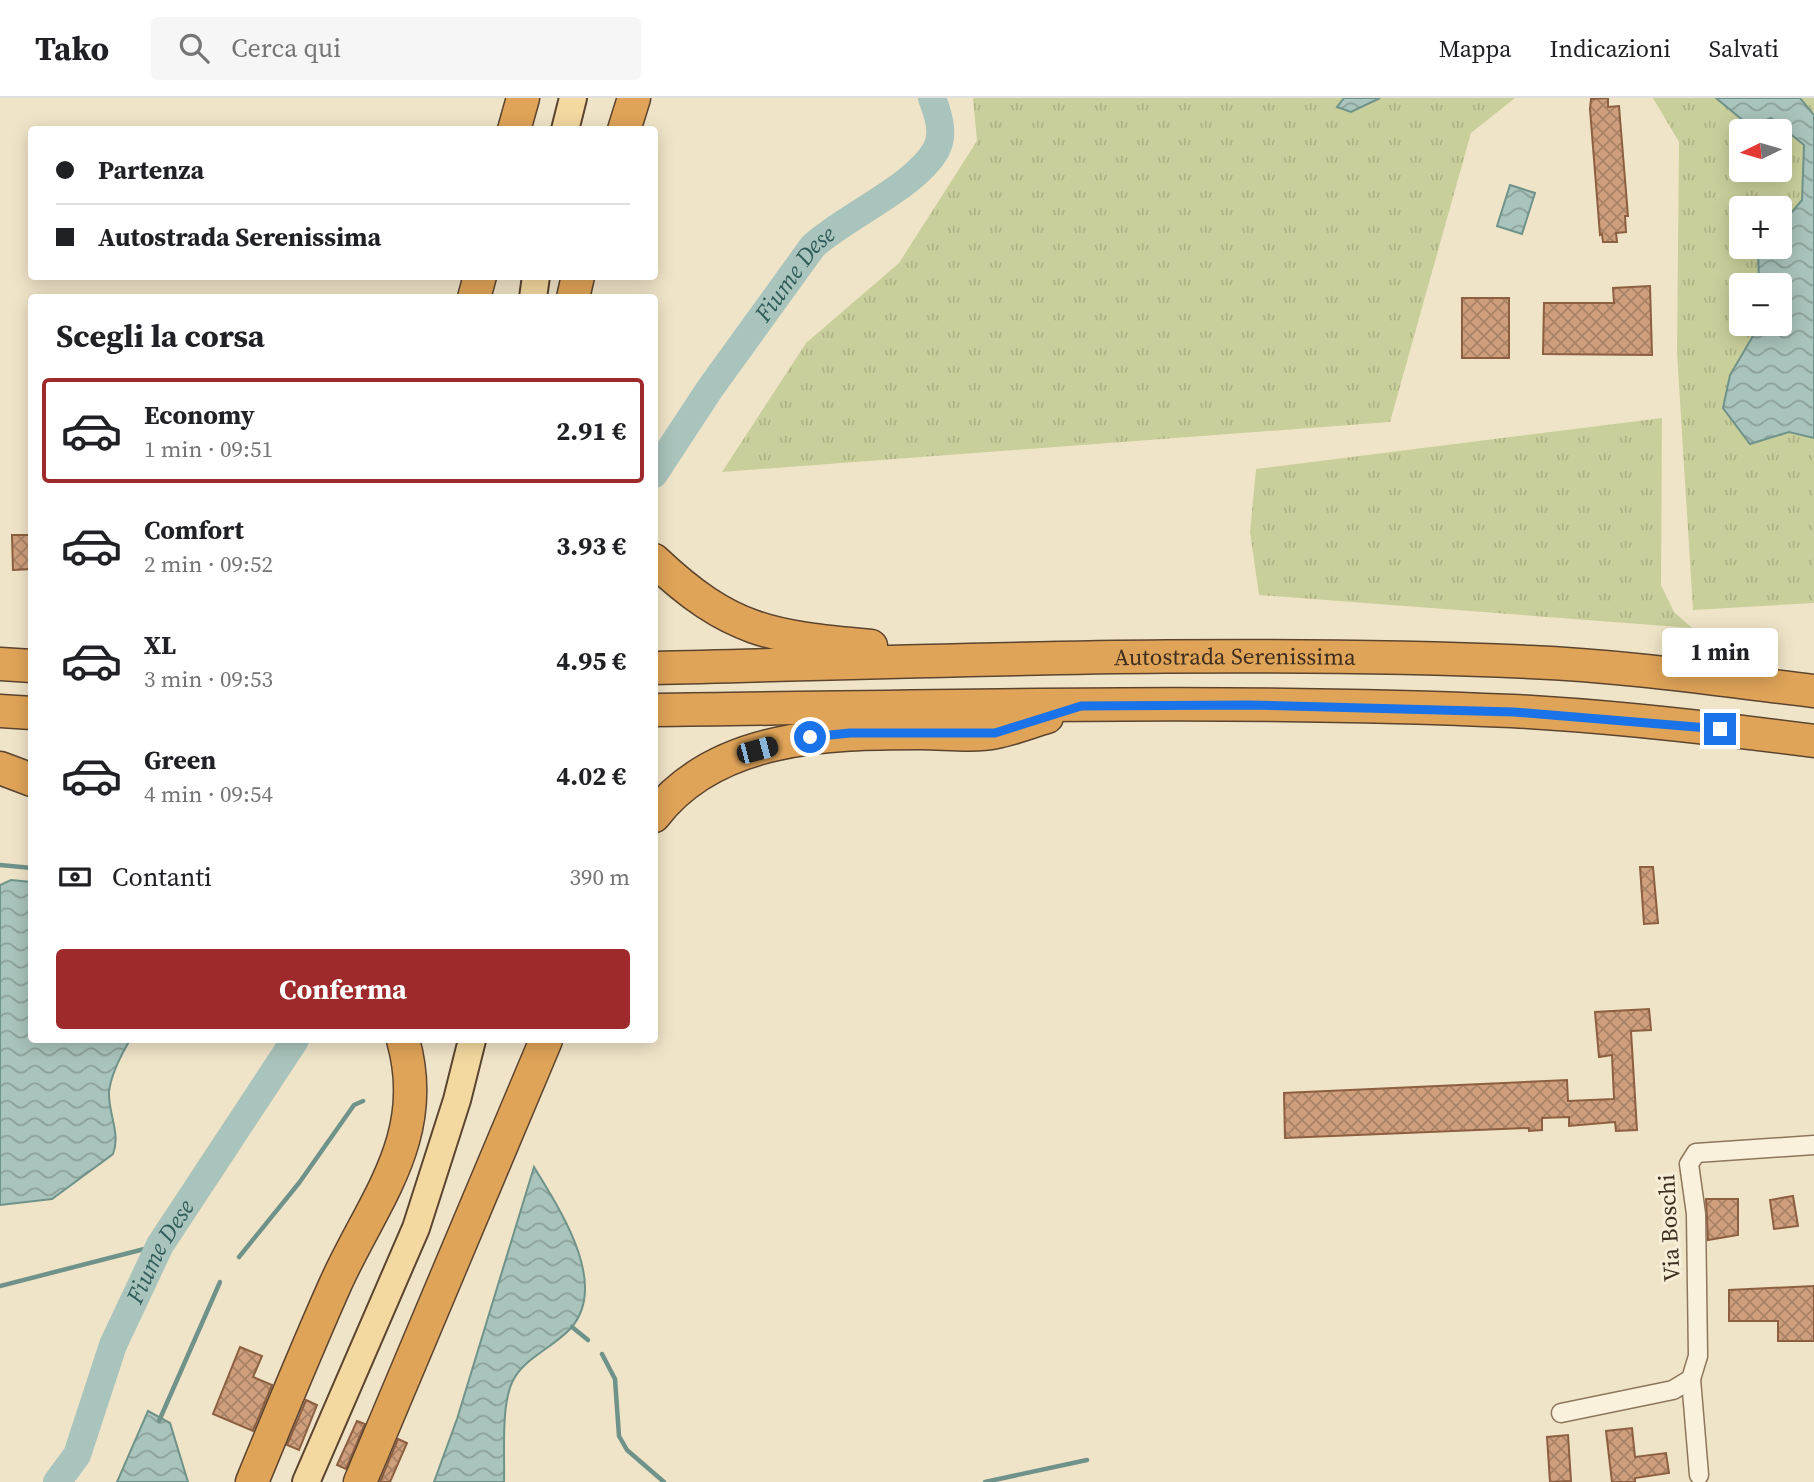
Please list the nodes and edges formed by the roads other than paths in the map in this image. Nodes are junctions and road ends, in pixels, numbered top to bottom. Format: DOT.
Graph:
graph roads {
  1 [pos="523,98"];
  2 [pos="573,98"];
  3 [pos="634,98"];
  4 [pos="515,126"];
  5 [pos="566,126"];
  6 [pos="625,126"];
  7 [pos="658,564"];
  8 [pos="1082,658"];
  9 [pos="658,668"];
  10 [pos="1814,691"];
  11 [pos="1081,706"];
  12 [pos="658,710"];
  13 [pos="0,711"];
  14 [pos="28,713"];
  15 [pos="1814,741"];
  16 [pos="0,768"];
  17 [pos="28,778"];
  18 [pos="658,812"];
  19 [pos="403,1043"];
  20 [pos="471,1043"];
  21 [pos="544,1043"];
  22 [pos="1814,1145"];
  23 [pos="1691,1379"];
  24 [pos="1561,1413"];
  25 [pos="1699,1475"];
  26 [pos="251,1482"];
  27 [pos="306,1482"];
  28 [pos="360,1482"];
  1 -- 4 [label="highway"];
  2 -- 5 [label="main road"];
  3 -- 6 [label="highway"];
  7 -- 8 [label="highway"];
  8 -- 9 [label="highway, Autostrada Serenissima"];
  8 -- 10 [label="highway, Autostrada Serenissima"];
  11 -- 12 [label="highway, Autostrada Serenissima"];
  11 -- 15 [label="highway, Autostrada Serenissima"];
  11 -- 18 [label="highway"];
  13 -- 14 [label="highway"];
  16 -- 17 [label="highway"];
  19 -- 26 [label="highway"];
  20 -- 27 [label="main road"];
  21 -- 28 [label="highway"];
  22 -- 23 [label="street, Via Boschi"];
  23 -- 24 [label="street"];
  23 -- 25 [label="street, Via Boschi"];
}
